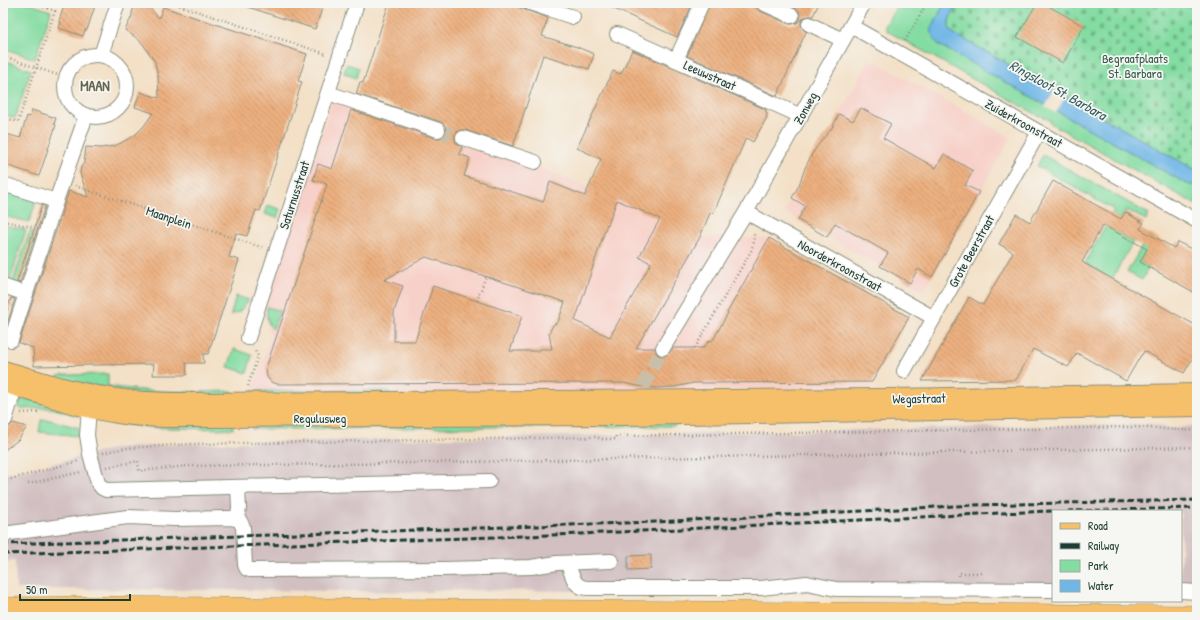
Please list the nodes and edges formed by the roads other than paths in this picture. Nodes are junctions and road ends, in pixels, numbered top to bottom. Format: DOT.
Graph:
graph roads {
  1 [pos="118,3"];
  2 [pos="357,3"];
  3 [pos="530,3"];
  4 [pos="702,3"];
  5 [pos="763,3"];
  6 [pos="864,3"];
  7 [pos="792,16"];
  8 [pos="573,17"];
  9 [pos="809,24"];
  10 [pos="851,26"];
  11 [pos="617,34"];
  12 [pos="843,40"];
  13 [pos="101,55"];
  14 [pos="676,60"];
  15 [pos="328,92"];
  16 [pos="86,116"];
  17 [pos="800,116"];
  18 [pos="438,130"];
  19 [pos="1039,132"];
  20 [pos="463,138"];
  21 [pos="535,162"];
  22 [pos="3,184"];
  23 [pos="56,202"];
  24 [pos="746,212"];
  25 [pos="1197,221"];
  26 [pos="3,286"];
  27 [pos="26,294"];
  28 [pos="934,318"];
  29 [pos="248,338"];
  30 [pos="11,340"];
  31 [pos="663,348"];
  32 [pos="3,370"];
  33 [pos="904,371"];
  34 [pos="6,389"];
  35 [pos="1197,393"];
  36 [pos="642,401"];
  37 [pos="1197,407"];
  38 [pos="89,409"];
  39 [pos="5,420"];
  40 [pos="489,481"];
  41 [pos="238,487"];
  42 [pos="237,519"];
  43 [pos="3,534"];
  44 [pos="611,561"];
  45 [pos="567,563"];
  46 [pos="1052,590"];
  47 [pos="1182,591"];
  48 [pos="1197,592"];
  49 [pos="3,608"];
  50 [pos="1197,616"];
  1 -- 13 [label="street"];
  2 -- 15 [label="street, Saturnusstraat"];
  3 -- 8 [label="street"];
  4 -- 14 [label="street, Leeuwstraat"];
  5 -- 7 [label="street"];
  6 -- 10 [label="street, Zonweg"];
  9 -- 12 [label="street"];
  10 -- 12 [label="street, Zonweg"];
  10 -- 19 [label="street, Zuiderkroonstraat"];
  11 -- 14 [label="street"];
  12 -- 17 [label="street, Zonweg"];
  13 -- 16 [label="street"];
  13 -- 16 [label="street"];
  14 -- 17 [label="street, Leeuwstraat"];
  15 -- 18 [label="street"];
  15 -- 29 [label="street, Saturnusstraat"];
  16 -- 23 [label="street"];
  17 -- 24 [label="street, Zonweg"];
  19 -- 25 [label="street, Zuiderkroonstraat"];
  19 -- 28 [label="street, Grote Beerstraat"];
  20 -- 21 [label="street"];
  22 -- 23 [label="street"];
  23 -- 27 [label="street"];
  24 -- 28 [label="street, Noorderkroonstraat"];
  24 -- 31 [label="street, Zonweg"];
  26 -- 27 [label="street"];
  27 -- 30 [label="street"];
  28 -- 33 [label="street, Grote Beerstraat"];
  32 -- 36 [label="main road, Regulusweg"];
  34 -- 38 [label="main road, Regulusweg"];
  34 -- 39 [label="street"];
  35 -- 36 [label="main road, Wegastraat"];
  36 -- 37 [label="main road, Wegastraat"];
  36 -- 38 [label="main road, Regulusweg"];
  38 -- 41 [label="street"];
  40 -- 41 [label="street"];
  41 -- 42 [label="street"];
  42 -- 43 [label="street"];
  42 -- 45 [label="street"];
  44 -- 45 [label="street"];
  45 -- 46 [label="street"];
  47 -- 48 [label="street"];
  49 -- 50 [label="highway"];
}
